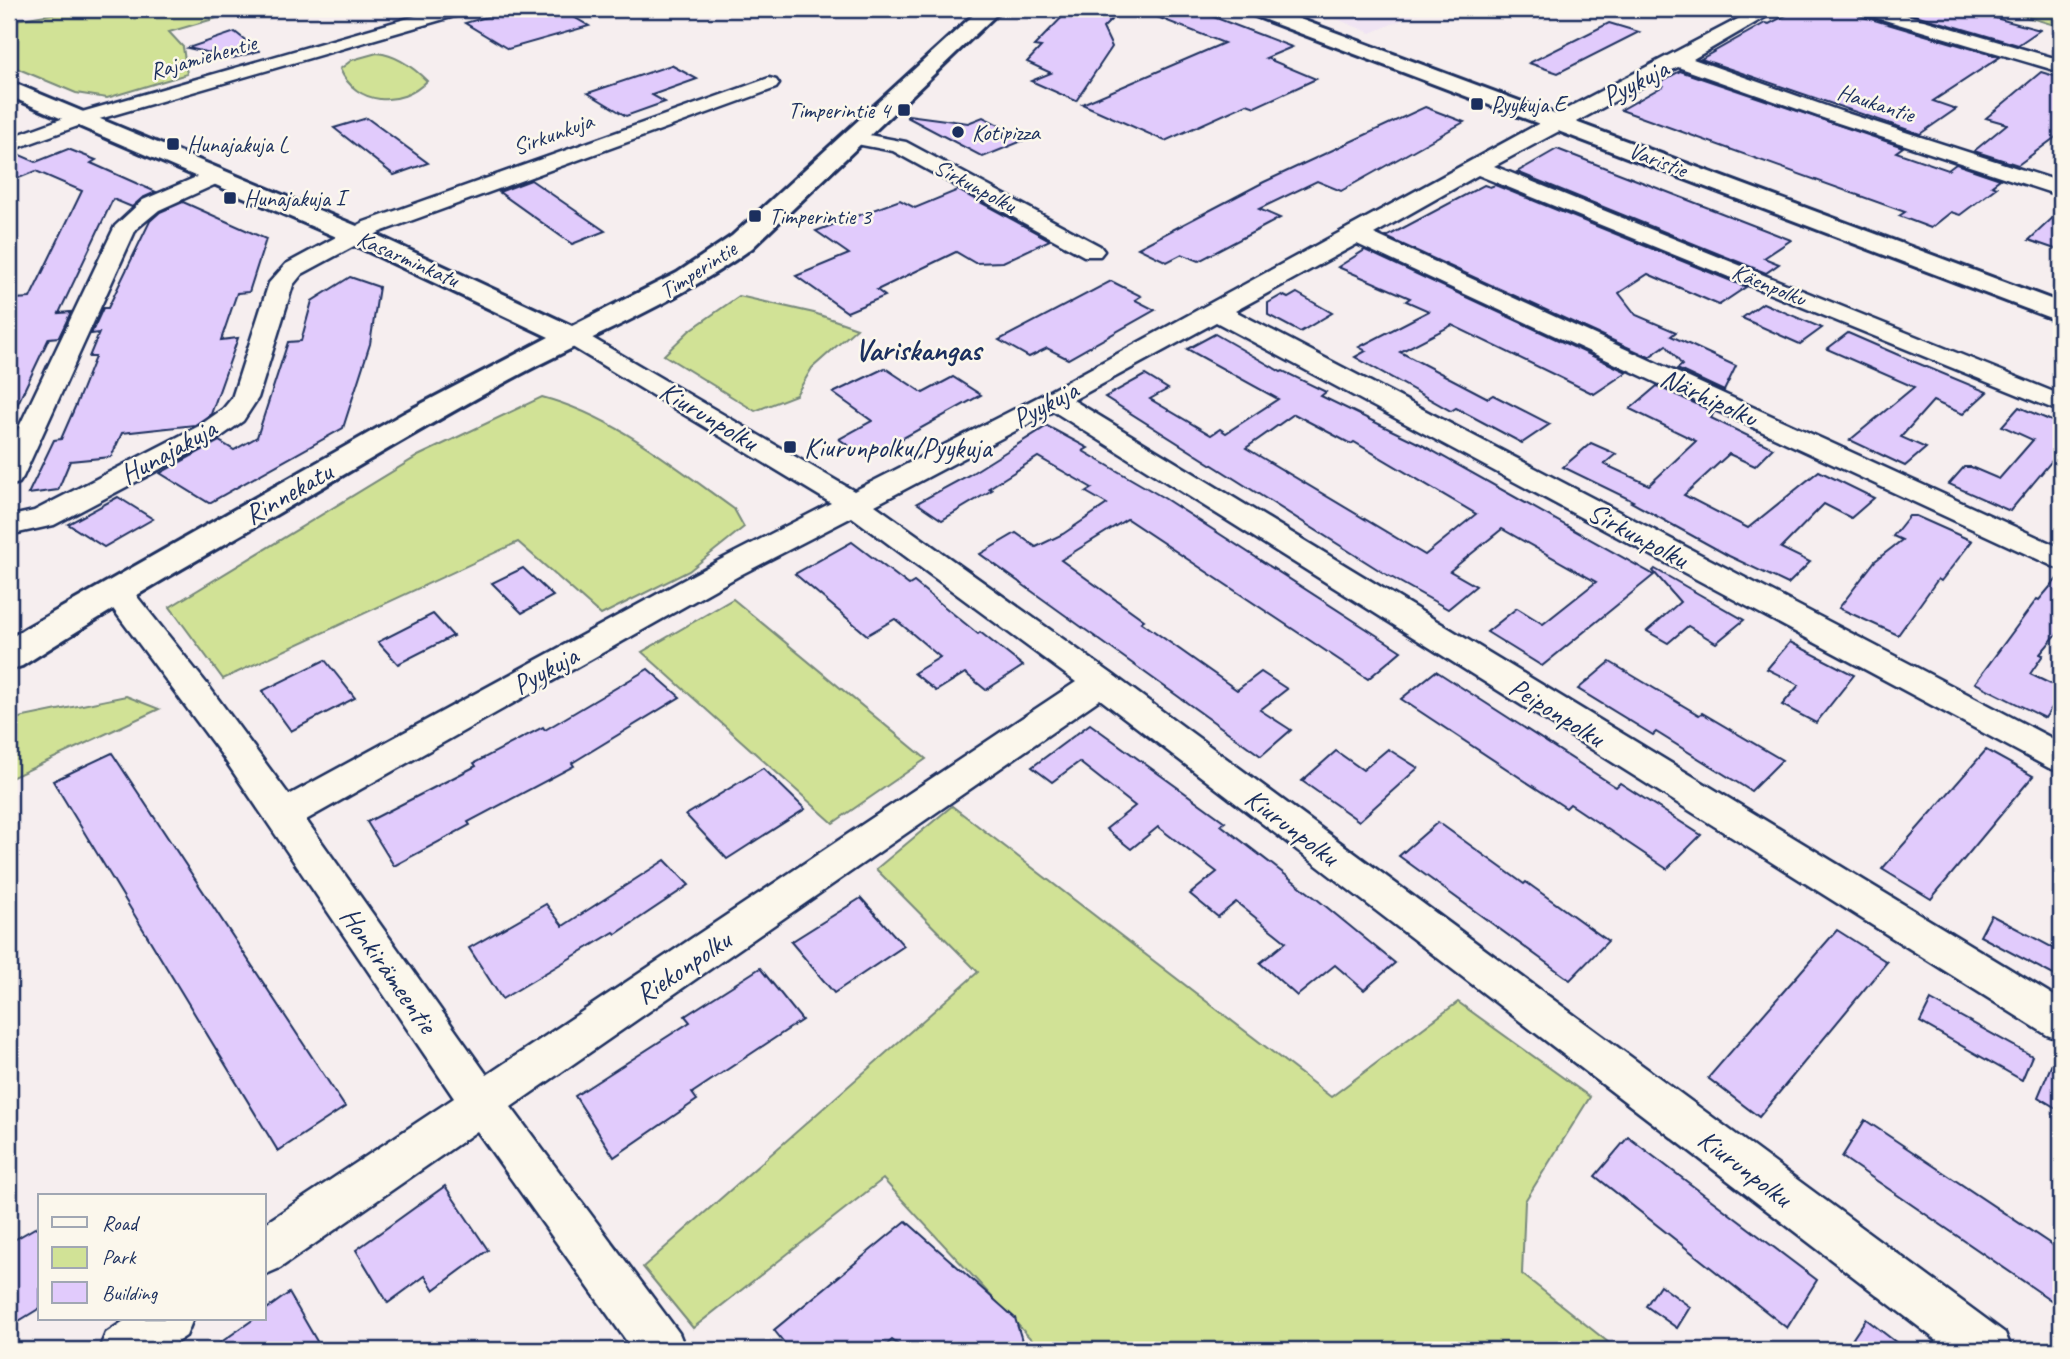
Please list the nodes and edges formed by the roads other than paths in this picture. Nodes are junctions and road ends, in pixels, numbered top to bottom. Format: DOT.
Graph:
graph roads {
  1 [pos="459,9"];
  2 [pos="992,9"];
  3 [pos="1254,9"];
  4 [pos="1770,9"];
  5 [pos="1867,9"];
  6 [pos="1677,60"];
  7 [pos="2061,66"];
  8 [pos="769,84"];
  9 [pos="9,88"];
  10 [pos="82,118"];
  11 [pos="1556,122"];
  12 [pos="853,138"];
  13 [pos="9,145"];
  14 [pos="1477,167"];
  15 [pos="215,176"];
  16 [pos="2061,188"];
  17 [pos="355,235"];
  18 [pos="1356,235"];
  19 [pos="1092,251"];
  20 [pos="1215,311"];
  21 [pos="2061,313"];
  22 [pos="573,337"];
  23 [pos="1054,400"];
  24 [pos="2061,404"];
  25 [pos="9,477"];
  26 [pos="855,504"];
  27 [pos="9,523"];
  28 [pos="2061,560"];
  29 [pos="116,591"];
  30 [pos="9,657"];
  31 [pos="1100,682"];
  32 [pos="2061,759"];
  33 [pos="282,816"];
  34 [pos="2061,1022"];
  35 [pos="481,1102"];
  36 [pos="266,1251"];
  37 [pos="168,1320"];
  38 [pos="123,1350"];
  39 [pos="662,1350"];
  40 [pos="1989,1350"];
  1 -- 10 [label="street, Rajamiehentie"];
  2 -- 12 [label="street, Timperintie"];
  3 -- 11 [label="street, Varistie"];
  4 -- 6 [label="street, Pyykuja"];
  5 -- 7 [label="street"];
  6 -- 11 [label="street, Pyykuja"];
  6 -- 16 [label="street, Haukantie"];
  8 -- 17 [label="street, Sirkunkuja"];
  9 -- 10 [label="street, Kasarminkatu"];
  10 -- 13 [label="street, Rajamiehentie"];
  10 -- 15 [label="street, Kasarminkatu"];
  11 -- 14 [label="street, Pyykuja"];
  11 -- 21 [label="street, Varistie"];
  12 -- 19 [label="street, Sirkunpolku"];
  12 -- 22 [label="street, Timperintie"];
  14 -- 18 [label="street, Pyykuja"];
  14 -- 24 [label="street, Käenpolku"];
  15 -- 17 [label="street, Kasarminkatu"];
  15 -- 25 [label="street"];
  17 -- 22 [label="street, Kasarminkatu"];
  17 -- 27 [label="street, Hunajakuja"];
  18 -- 20 [label="street, Pyykuja"];
  18 -- 28 [label="street, Närhipolku"];
  20 -- 23 [label="street, Pyykuja"];
  20 -- 32 [label="street, Sirkunpolku"];
  22 -- 26 [label="street, Kiurunpolku"];
  22 -- 29 [label="street, Rinnekatu"];
  23 -- 26 [label="street, Pyykuja"];
  23 -- 34 [label="street, Peiponpolku"];
  26 -- 31 [label="street, Kiurunpolku"];
  26 -- 33 [label="street, Pyykuja"];
  29 -- 30 [label="street, Rinnekatu"];
  29 -- 33 [label="street, Honkirämeentie"];
  31 -- 35 [label="street, Riekonpolku"];
  31 -- 40 [label="street, Kiurunpolku"];
  33 -- 35 [label="street, Honkirämeentie"];
  35 -- 36 [label="street, Riekonpolku"];
  35 -- 39 [label="street, Honkirämeentie"];
  37 -- 38 [label="street"];
}
